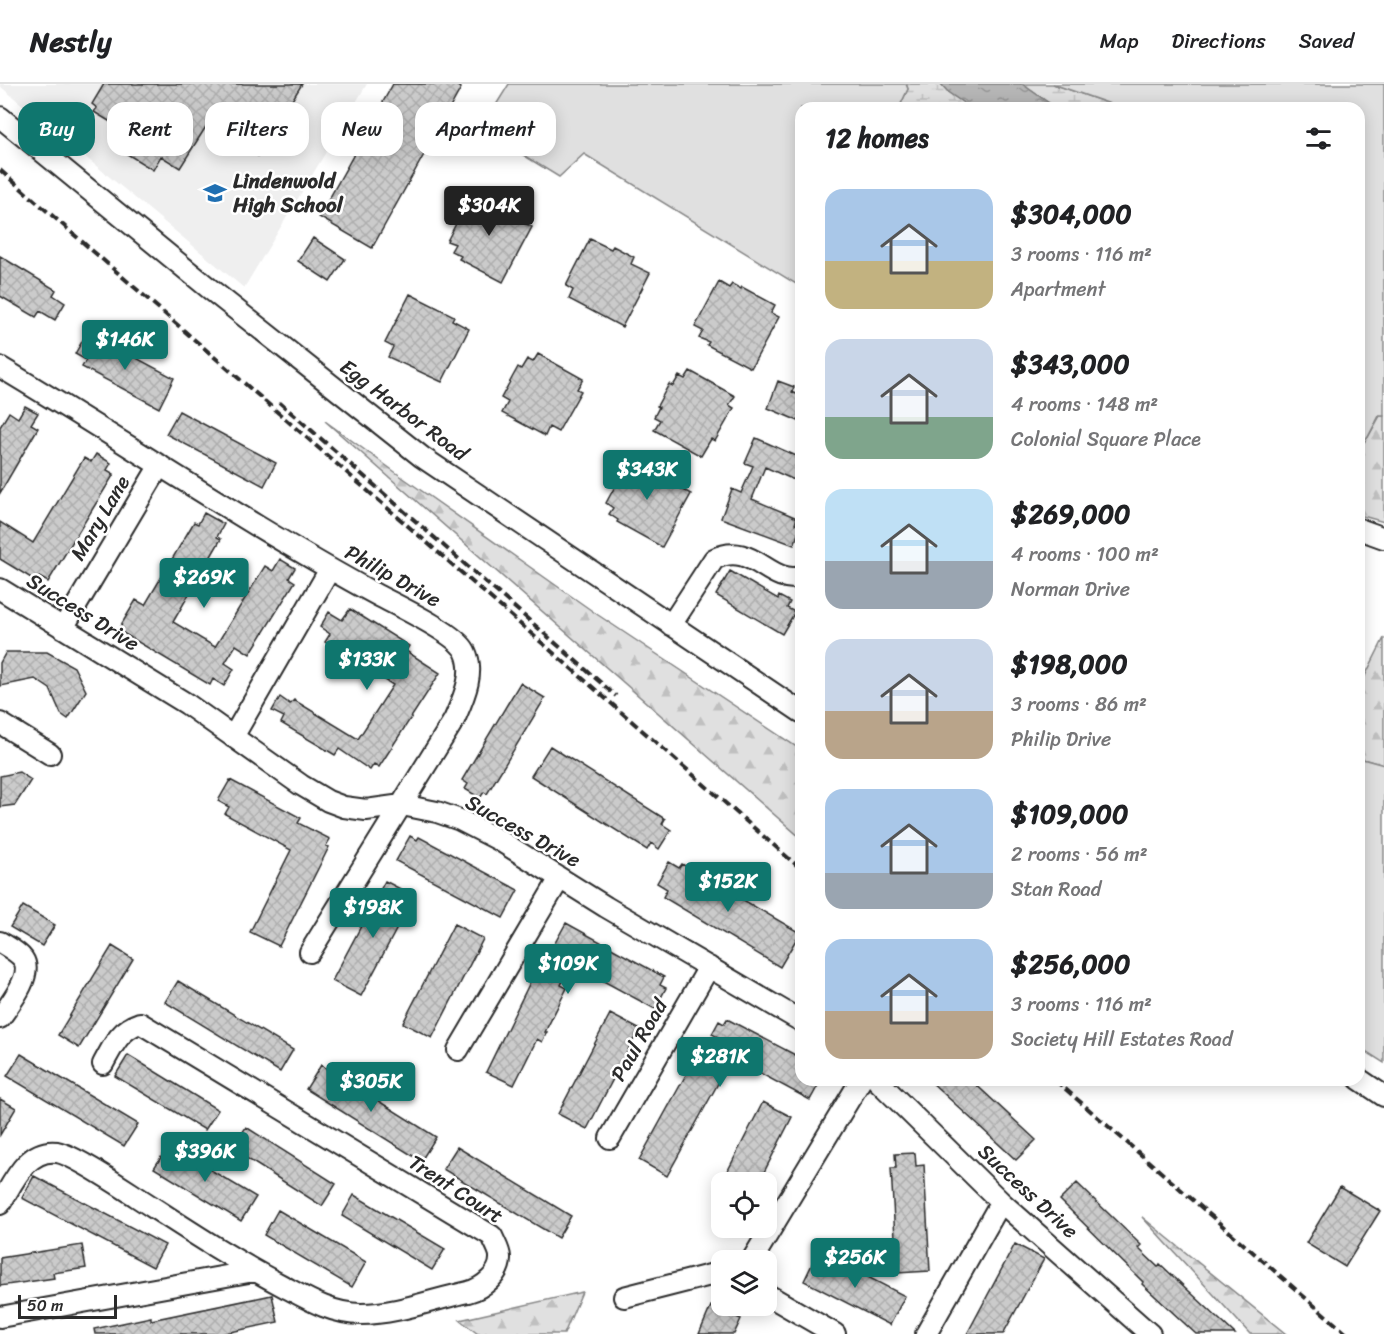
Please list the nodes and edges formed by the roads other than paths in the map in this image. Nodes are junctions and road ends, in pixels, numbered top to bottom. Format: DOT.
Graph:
graph roads {
  1 [pos="0,117"];
  2 [pos="2,374"];
  3 [pos="160,465"];
  4 [pos="1365,531"];
  5 [pos="1384,538"];
  6 [pos="330,569"];
  7 [pos="795,577"];
  8 [pos="0,589"];
  9 [pos="670,625"];
  10 [pos="63,628"];
  11 [pos="795,708"];
  12 [pos="0,723"];
  13 [pos="233,737"];
  14 [pos="50,754"];
  15 [pos="402,805"];
  16 [pos="560,878"];
  17 [pos="0,942"];
  18 [pos="310,952"];
  19 [pos="709,967"];
  20 [pos="795,1017"];
  21 [pos="0,1018"];
  22 [pos="458,1050"];
  23 [pos="103,1064"];
  24 [pos="1365,1083"];
  25 [pos="857,1086"];
  26 [pos="884,1086"];
  27 [pos="1384,1096"];
  28 [pos="610,1138"];
  29 [pos="1001,1202"];
  30 [pos="0,1204"];
  31 [pos="758,1250"];
  32 [pos="254,1271"];
  33 [pos="711,1275"];
  34 [pos="624,1297"];
  35 [pos="777,1300"];
  36 [pos="0,1317"];
  37 [pos="835,1334"];
  38 [pos="926,1334"];
  39 [pos="1150,1334"];
  1 -- 9 [label="street, Egg Harbor Road"];
  2 -- 3 [label="street, Philip Drive"];
  3 -- 6 [label="street, Philip Drive"];
  3 -- 10 [label="street, Mary Lane"];
  4 -- 5 [label="street"];
  6 -- 13 [label="street"];
  6 -- 15 [label="street, Philip Drive"];
  7 -- 9 [label="street"];
  8 -- 10 [label="street, Success Drive"];
  9 -- 11 [label="street, Egg Harbor Road"];
  10 -- 13 [label="street, Success Drive"];
  12 -- 14 [label="street"];
  13 -- 15 [label="street, Success Drive"];
  15 -- 16 [label="street, Success Drive"];
  15 -- 18 [label="street, Philip Drive"];
  16 -- 19 [label="street, Success Drive"];
  16 -- 22 [label="street"];
  17 -- 21 [label="street"];
  19 -- 20 [label="street, Success Drive"];
  19 -- 28 [label="street, Paul Road"];
  23 -- 32 [label="street, Trent Court"];
  24 -- 27 [label="street"];
  25 -- 31 [label="street"];
  26 -- 29 [label="street, Success Drive"];
  29 -- 38 [label="street"];
  29 -- 39 [label="street, Success Drive"];
  30 -- 32 [label="street, Trent Court"];
  32 -- 36 [label="street"];
  33 -- 34 [label="street"];
  35 -- 37 [label="street"];
}
